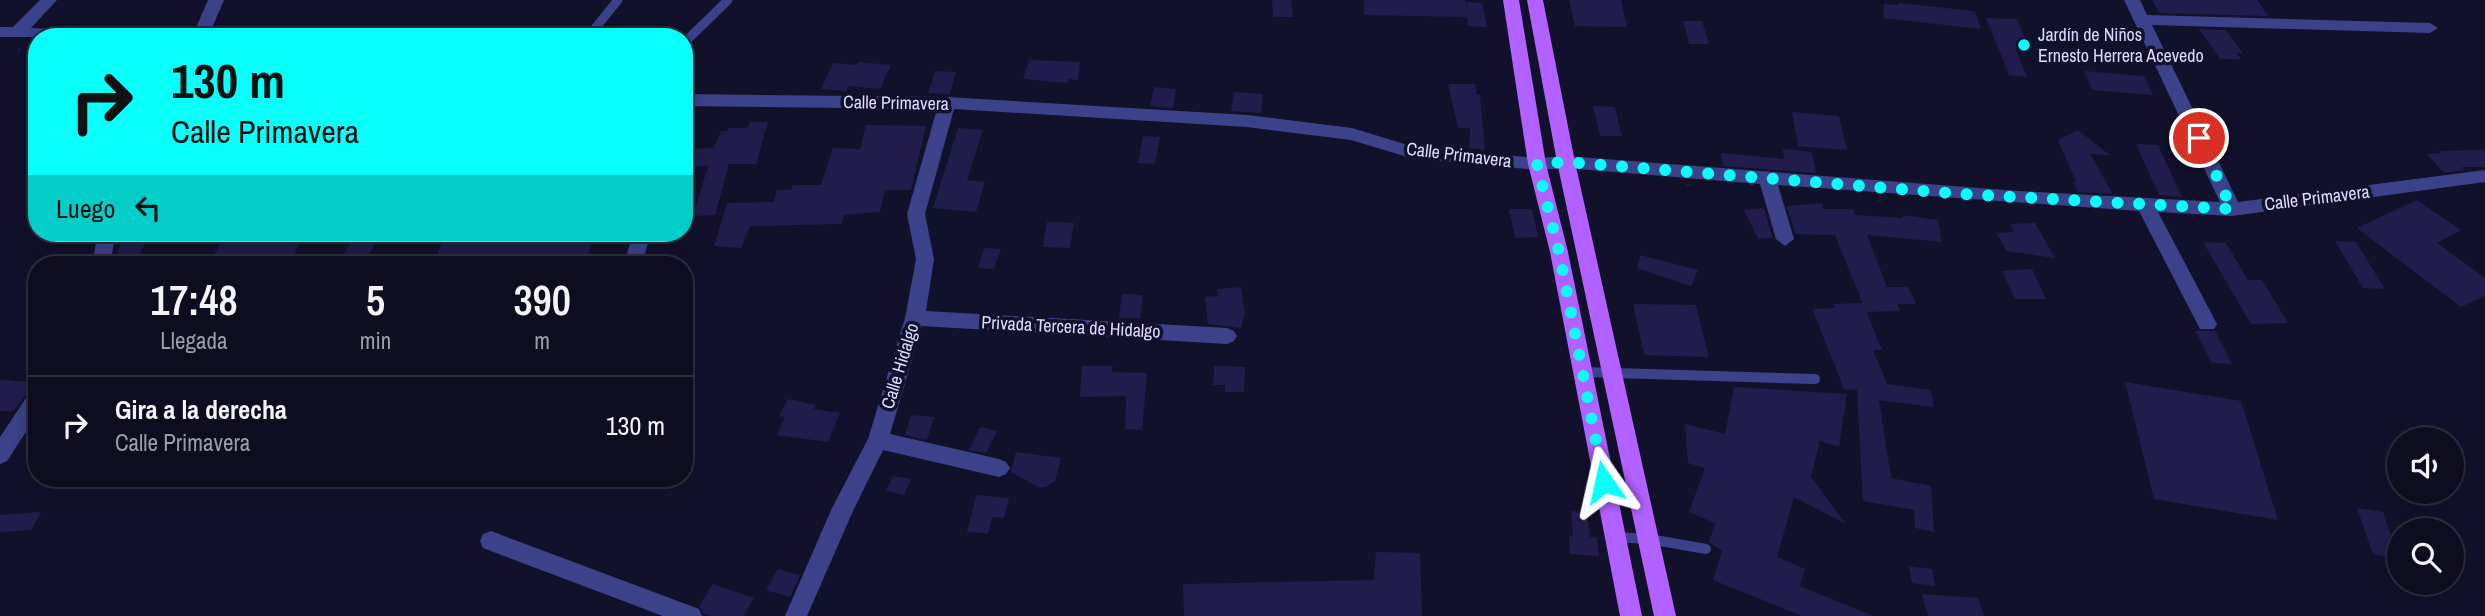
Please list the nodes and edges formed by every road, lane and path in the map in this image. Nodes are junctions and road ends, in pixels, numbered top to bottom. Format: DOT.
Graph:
graph roads {
  1 [pos="49,0"];
  2 [pos="216,0"];
  3 [pos="618,0"];
  4 [pos="728,0"];
  5 [pos="1511,0"];
  6 [pos="1535,0"];
  7 [pos="2132,0"];
  8 [pos="2143,20"];
  9 [pos="204,28"];
  10 [pos="595,28"];
  11 [pos="2430,28"];
  12 [pos="8,33"];
  13 [pos="28,34"];
  14 [pos="693,34"];
  15 [pos="693,100"];
  16 [pos="947,103"];
  17 [pos="1566,162"];
  18 [pos="1537,164"];
  19 [pos="2485,176"];
  20 [pos="1768,180"];
  21 [pos="2144,205"];
  22 [pos="2232,209"];
  23 [pos="1784,239"];
  24 [pos="915,318"];
  25 [pos="2207,324"];
  26 [pos="1227,337"];
  27 [pos="1582,372"];
  28 [pos="1612,372"];
  29 [pos="1815,379"];
  30 [pos="28,413"];
  31 [pos="878,440"];
  32 [pos="0,455"];
  33 [pos="999,468"];
  34 [pos="1614,537"];
  35 [pos="1649,539"];
  36 [pos="491,541"];
  37 [pos="1706,549"];
  38 [pos="691,616"];
  39 [pos="796,616"];
  40 [pos="1631,616"];
  41 [pos="1665,616"];
  1 -- 12 [label="street"];
  2 -- 9 [label="street"];
  3 -- 10 [label="lane"];
  4 -- 14 [label="lane"];
  5 -- 18 [label="main road"];
  6 -- 17 [label="main road"];
  7 -- 8 [label="street"];
  8 -- 11 [label="street"];
  8 -- 22 [label="street"];
  12 -- 13 [label="street"];
  15 -- 16 [label="street, Calle Primavera"];
  16 -- 18 [label="street, Calle Primavera"];
  16 -- 24 [label="street, Calle Hidalgo"];
  17 -- 18 [label="street, Calle Primavera"];
  17 -- 20 [label="street, Calle Primavera"];
  17 -- 28 [label="main road"];
  18 -- 27 [label="main road"];
  19 -- 22 [label="street, Calle Primavera"];
  20 -- 21 [label="street, Calle Primavera"];
  20 -- 23 [label="street"];
  21 -- 22 [label="street, Calle Primavera"];
  21 -- 25 [label="street"];
  24 -- 26 [label="street, Privada Tercera de Hidalgo"];
  24 -- 31 [label="street, Calle Hidalgo"];
  27 -- 28 [label="lane"];
  27 -- 34 [label="main road"];
  28 -- 29 [label="lane"];
  28 -- 35 [label="main road"];
  30 -- 32 [label="street"];
  31 -- 33 [label="street"];
  31 -- 39 [label="street, Calle Hidalgo"];
  34 -- 35 [label="lane"];
  34 -- 40 [label="main road"];
  35 -- 37 [label="lane"];
  35 -- 41 [label="main road"];
  36 -- 38 [label="street"];
}
